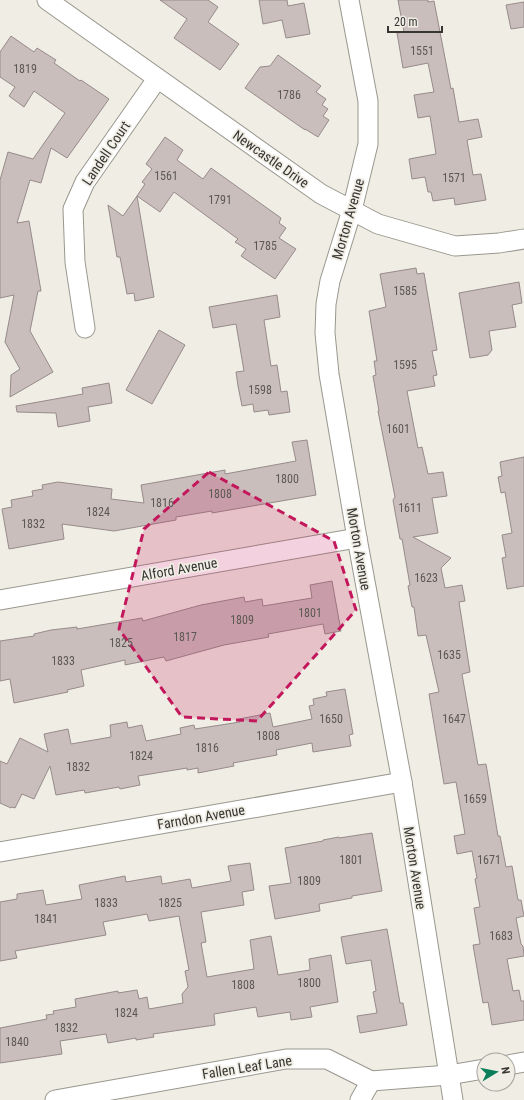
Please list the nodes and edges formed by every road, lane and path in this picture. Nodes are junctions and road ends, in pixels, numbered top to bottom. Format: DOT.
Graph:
graph roads {
  1 [pos="47,0"];
  2 [pos="349,0"];
  3 [pos="157,79"];
  4 [pos="352,210"];
  5 [pos="524,239"];
  6 [pos="85,328"];
  7 [pos="357,538"];
  8 [pos="0,600"];
  9 [pos="402,782"];
  10 [pos="0,852"];
  11 [pos="476,1070"];
  12 [pos="448,1075"];
  13 [pos="371,1081"];
  14 [pos="55,1100"];
  15 [pos="360,1100"];
  16 [pos="453,1100"];
  1 -- 3 [label="street, Newcastle Drive"];
  2 -- 4 [label="street, Morton Avenue"];
  3 -- 4 [label="street, Newcastle Drive"];
  3 -- 6 [label="street, Landell Court"];
  4 -- 5 [label="street, Newcastle Drive"];
  4 -- 7 [label="street, Morton Avenue"];
  7 -- 8 [label="street, Alford Avenue"];
  7 -- 9 [label="street, Morton Avenue"];
  9 -- 10 [label="street, Farndon Avenue"];
  9 -- 12 [label="street, Morton Avenue"];
  11 -- 12 [label="street"];
  12 -- 13 [label="street"];
  12 -- 16 [label="street, Morton Avenue"];
  13 -- 14 [label="street, Fallen Leaf Lane"];
  13 -- 15 [label="street"];
}
